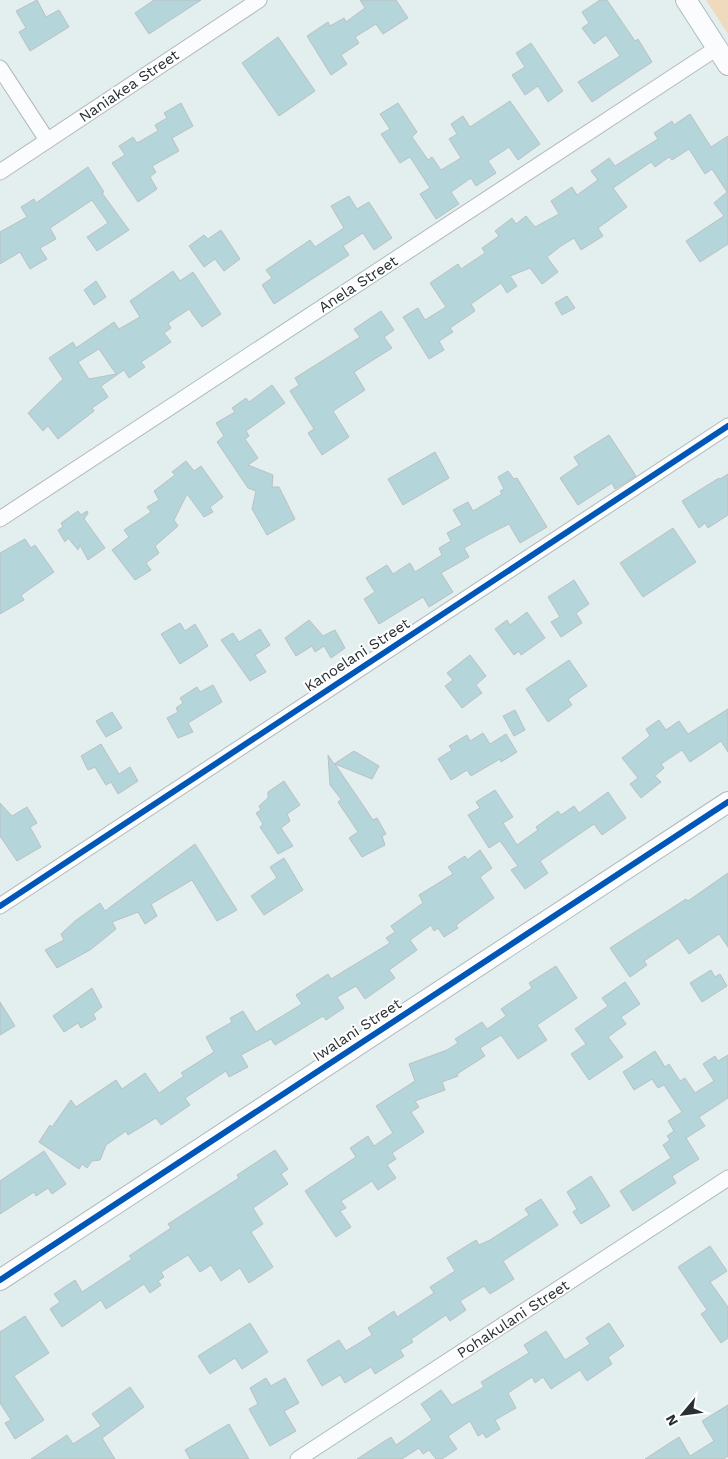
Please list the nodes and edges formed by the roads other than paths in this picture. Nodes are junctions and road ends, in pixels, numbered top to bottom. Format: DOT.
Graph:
graph roads {
  1 [pos="259,0"];
  2 [pos="686,0"];
  3 [pos="241,5"];
  4 [pos="717,48"];
  5 [pos="728,65"];
  6 [pos="0,68"];
  7 [pos="47,140"];
  8 [pos="0,172"];
  9 [pos="728,426"];
  10 [pos="0,520"];
  11 [pos="728,802"];
  12 [pos="0,906"];
  13 [pos="728,1178"];
  14 [pos="0,1280"];
  15 [pos="298,1459"];
  1 -- 3 [label="street, Naniakea Street"];
  2 -- 4 [label="street"];
  3 -- 7 [label="street, Naniakea Street"];
  4 -- 5 [label="street"];
  4 -- 10 [label="street, Anela Street"];
  6 -- 7 [label="street"];
  7 -- 8 [label="street, Naniakea Street"];
  9 -- 12 [label="street, Kanoelani Street"];
  11 -- 14 [label="street, Iwalani Street"];
  13 -- 15 [label="street, Pohakulani Street"];
}
